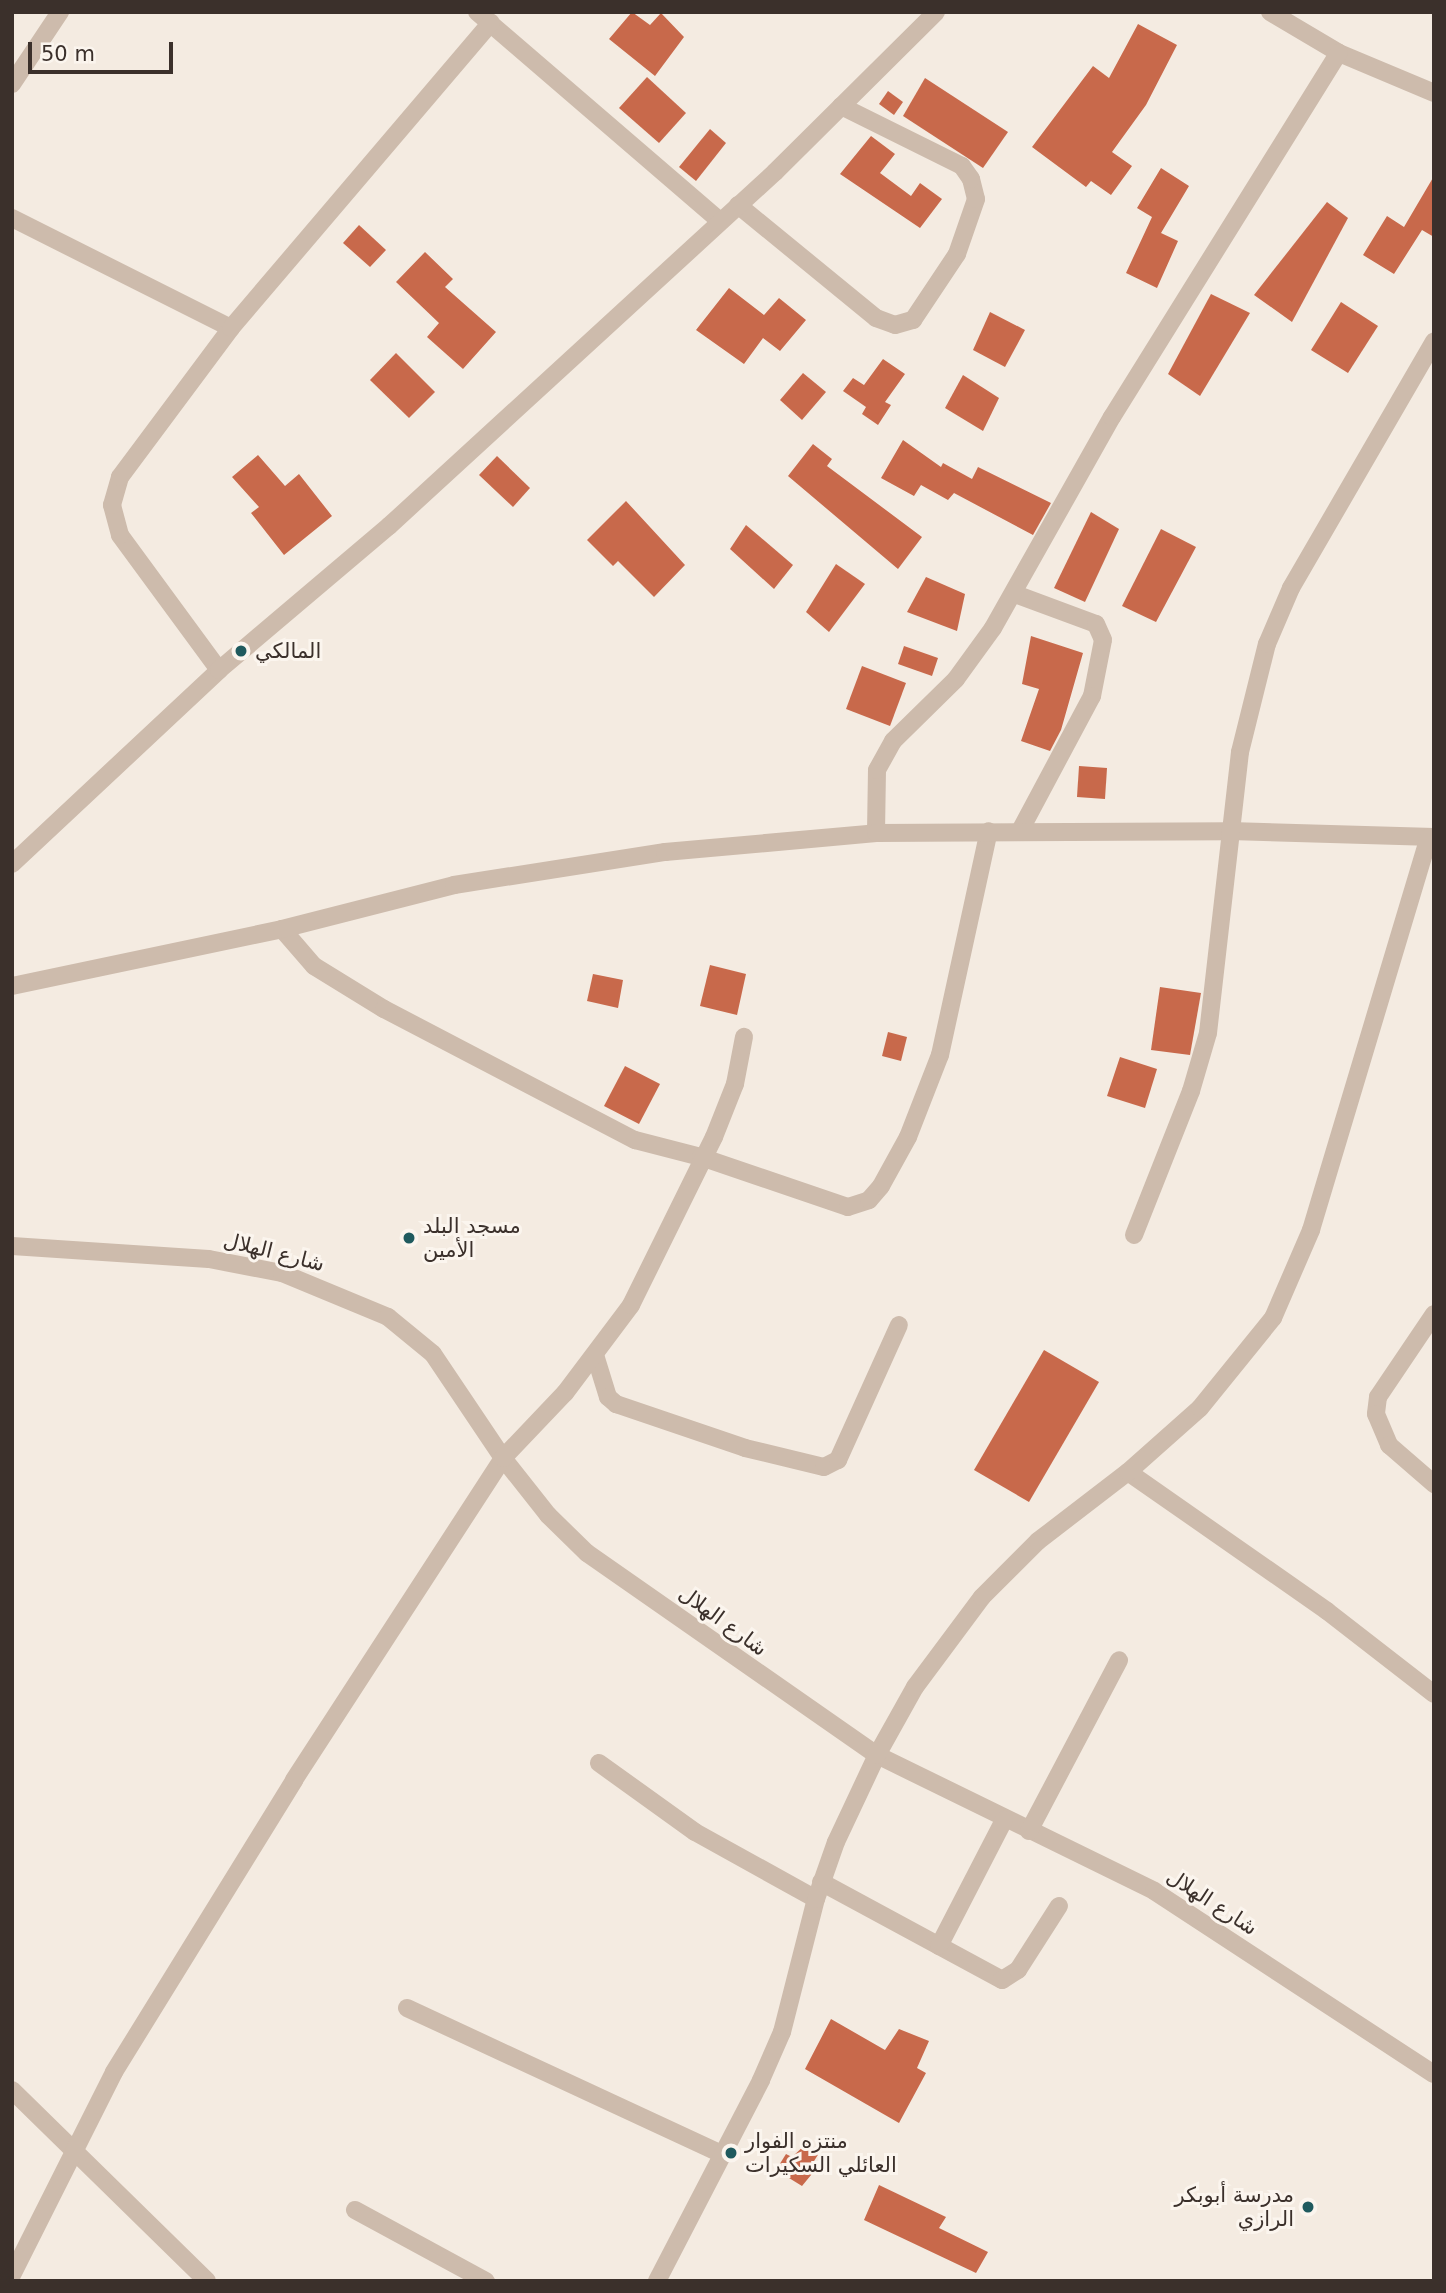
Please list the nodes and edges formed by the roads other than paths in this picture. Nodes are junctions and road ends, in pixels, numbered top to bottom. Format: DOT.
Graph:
graph roads {
  1 [pos="60,12"];
  2 [pos="936,12"];
  3 [pos="1270,12"];
  4 [pos="484,18"];
  5 [pos="1339,53"];
  6 [pos="12,84"];
  7 [pos="1432,90"];
  8 [pos="841,106"];
  9 [pos="738,205"];
  10 [pos="12,218"];
  11 [pos="720,221"];
  12 [pos="231,328"];
  13 [pos="1434,341"];
  14 [pos="1015,594"];
  15 [pos="219,670"];
  16 [pos="989,831"];
  17 [pos="1020,831"];
  18 [pos="1230,831"];
  19 [pos="876,833"];
  20 [pos="1432,837"];
  21 [pos="12,864"];
  22 [pos="282,929"];
  23 [pos="12,986"];
  24 [pos="744,1037"];
  25 [pos="701,1157"];
  26 [pos="1134,1235"];
  27 [pos="12,1246"];
  28 [pos="1434,1314"];
  29 [pos="899,1325"];
  30 [pos="595,1355"];
  31 [pos="503,1458"];
  32 [pos="1128,1472"];
  33 [pos="1434,1484"];
  34 [pos="1119,1660"];
  35 [pos="1434,1671"];
  36 [pos="1428,1690"];
  37 [pos="877,1755"];
  38 [pos="599,1763"];
  39 [pos="1004,1819"];
  40 [pos="1029,1831"];
  41 [pos="818,1890"];
  42 [pos="1059,1906"];
  43 [pos="939,1946"];
  44 [pos="407,2008"];
  45 [pos="1434,2074"];
  46 [pos="12,2090"];
  47 [pos="74,2147"];
  48 [pos="721,2154"];
  49 [pos="355,2210"];
  50 [pos="12,2275"];
  51 [pos="207,2281"];
  52 [pos="486,2281"];
  53 [pos="657,2281"];
  1 -- 6 [label="street"];
  2 -- 8 [label="street"];
  3 -- 5 [label="street"];
  4 -- 11 [label="street"];
  4 -- 12 [label="street"];
  5 -- 7 [label="street"];
  5 -- 14 [label="street"];
  8 -- 9 [label="street"];
  8 -- 9 [label="street"];
  9 -- 11 [label="street"];
  10 -- 12 [label="street"];
  11 -- 15 [label="street"];
  12 -- 15 [label="street"];
  13 -- 18 [label="street"];
  14 -- 17 [label="street"];
  14 -- 19 [label="street"];
  15 -- 21 [label="street"];
  16 -- 17 [label="street"];
  16 -- 19 [label="street"];
  16 -- 25 [label="street"];
  17 -- 18 [label="street"];
  18 -- 20 [label="street"];
  18 -- 26 [label="street"];
  19 -- 22 [label="street"];
  20 -- 32 [label="street"];
  22 -- 23 [label="street"];
  22 -- 25 [label="street"];
  24 -- 25 [label="street"];
  25 -- 30 [label="street"];
  27 -- 31 [label="street, شارع الهلال"];
  28 -- 33 [label="street"];
  29 -- 30 [label="street"];
  30 -- 31 [label="street"];
  31 -- 37 [label="street, شارع الهلال"];
  31 -- 47 [label="street"];
  32 -- 36 [label="street"];
  32 -- 37 [label="street"];
  34 -- 40 [label="street"];
  35 -- 36 [label="street"];
  37 -- 39 [label="street, شارع الهلال"];
  37 -- 41 [label="street"];
  38 -- 41 [label="street"];
  39 -- 40 [label="street, شارع الهلال"];
  39 -- 43 [label="street"];
  40 -- 45 [label="street, شارع الهلال"];
  41 -- 43 [label="street"];
  41 -- 48 [label="street"];
  42 -- 43 [label="street"];
  44 -- 48 [label="street"];
  46 -- 47 [label="street"];
  47 -- 50 [label="street"];
  47 -- 51 [label="street"];
  48 -- 53 [label="street"];
  49 -- 52 [label="street"];
}
